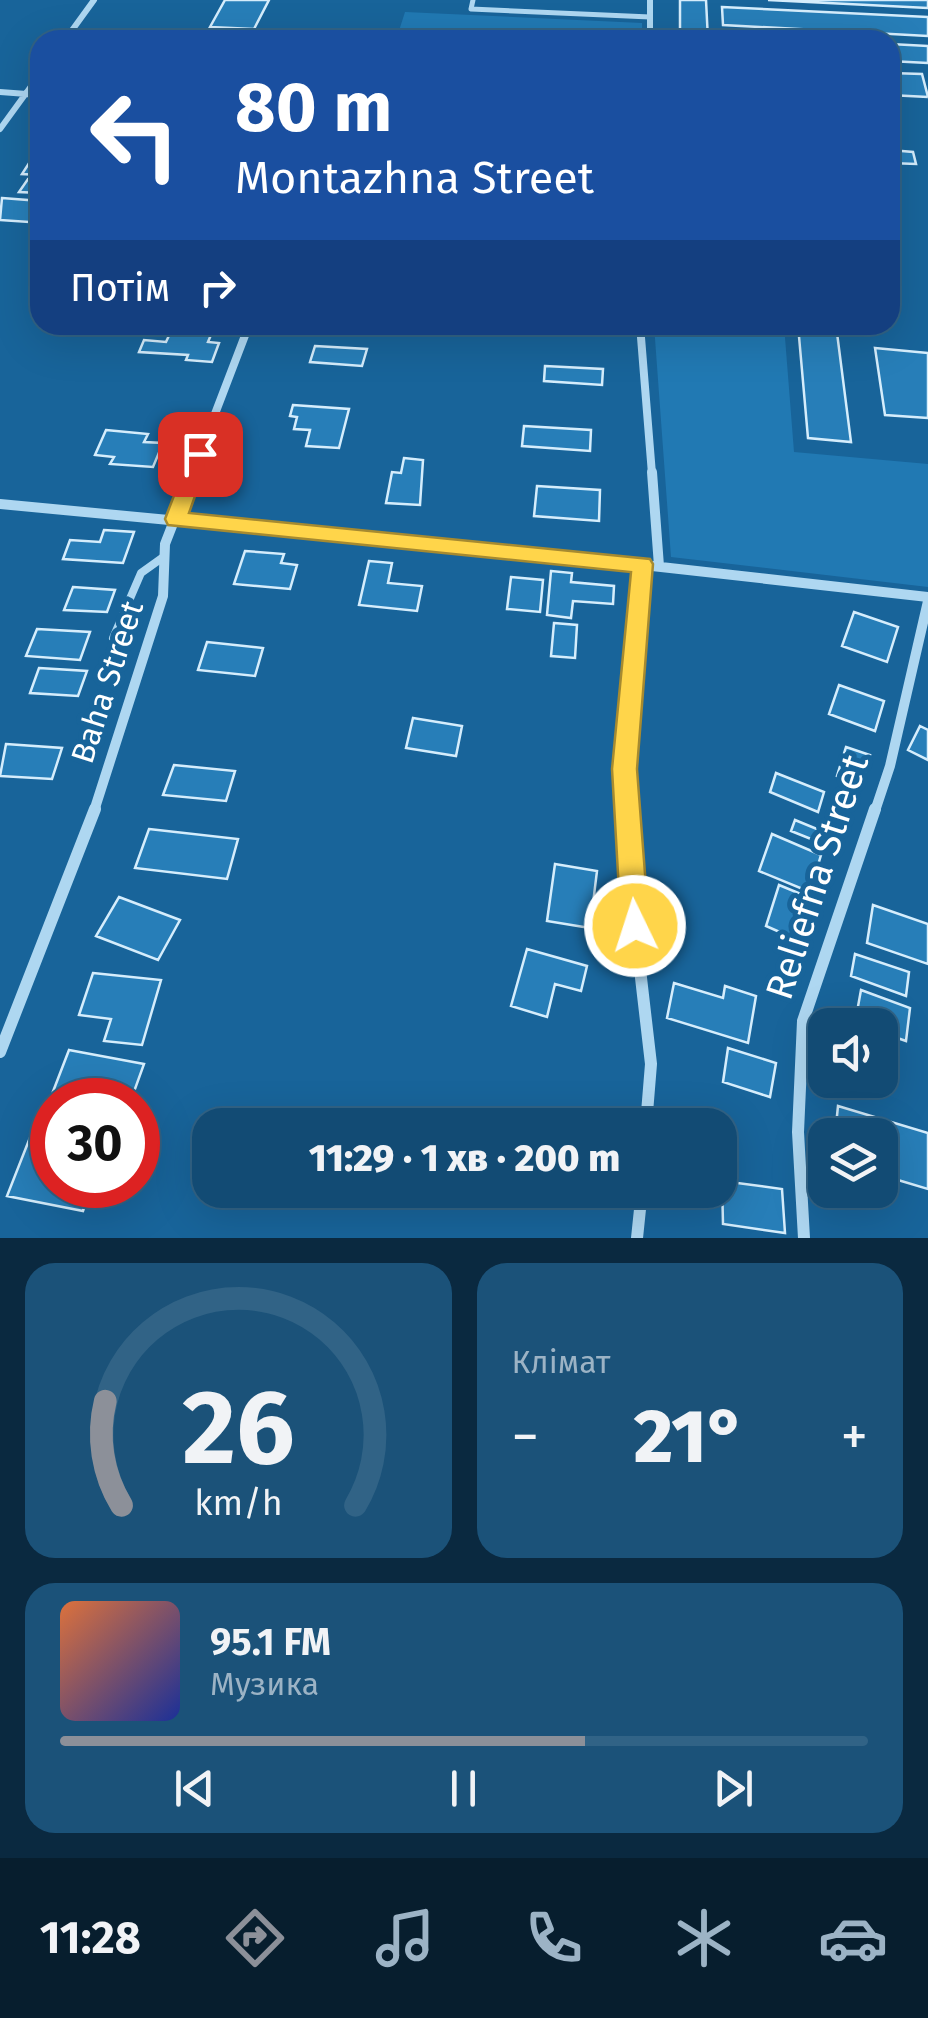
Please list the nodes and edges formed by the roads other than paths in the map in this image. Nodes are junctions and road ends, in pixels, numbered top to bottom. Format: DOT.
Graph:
graph roads {
  1 [pos="94,0"];
  2 [pos="473,0"];
  3 [pos="650,0"];
  4 [pos="650,17"];
  5 [pos="72,30"];
  6 [pos="650,30"];
  7 [pos="30,88"];
  8 [pos="0,92"];
  9 [pos="26,94"];
  10 [pos="30,94"];
  11 [pos="0,129"];
  12 [pos="245,335"];
  13 [pos="641,335"];
  14 [pos="0,504"];
  15 [pos="176,519"];
  16 [pos="162,558"];
  17 [pos="642,564"];
  18 [pos="658,566"];
  19 [pos="928,599"];
  20 [pos="113,638"];
  21 [pos="0,1052"];
  22 [pos="647,1108"];
  23 [pos="640,1208"];
  24 [pos="637,1238"];
  25 [pos="804,1238"];
  1 -- 5 [label="street"];
  2 -- 4 [label="lane"];
  3 -- 4 [label="street"];
  4 -- 6 [label="street"];
  7 -- 9 [label="street"];
  8 -- 9 [label="street"];
  9 -- 10 [label="street"];
  9 -- 11 [label="street"];
  12 -- 15 [label="street, Baha Street"];
  13 -- 18 [label="street"];
  14 -- 15 [label="street"];
  15 -- 16 [label="street, Baha Street"];
  15 -- 17 [label="street"];
  16 -- 20 [label="lane"];
  16 -- 21 [label="street, Baha Street"];
  17 -- 18 [label="street"];
  17 -- 22 [label="street"];
  18 -- 19 [label="street"];
  19 -- 25 [label="street, Reliefna Street"];
  23 -- 24 [label="street"];
}
